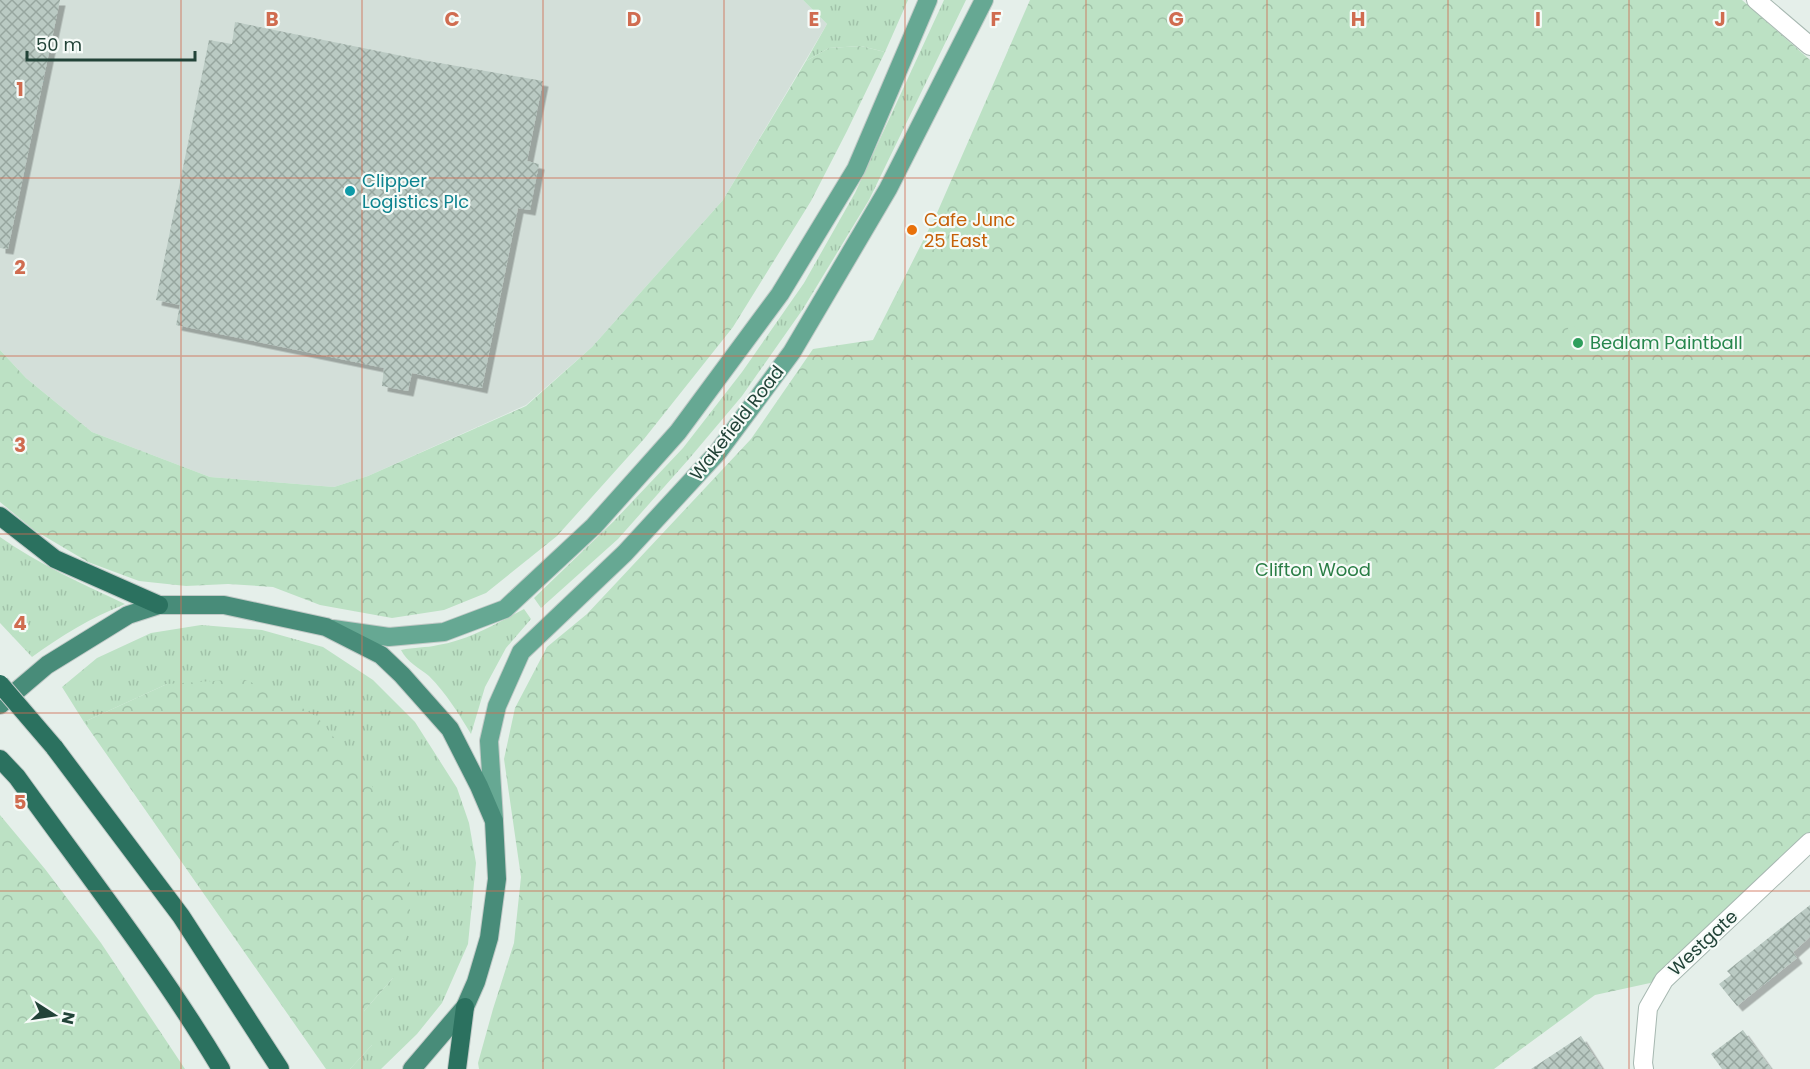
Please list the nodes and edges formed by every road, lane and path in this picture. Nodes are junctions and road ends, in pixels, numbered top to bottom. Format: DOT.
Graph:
graph roads {
  1 [pos="928,0"];
  2 [pos="984,0"];
  3 [pos="1756,0"];
  4 [pos="1810,46"];
  5 [pos="0,516"];
  6 [pos="159,605"];
  7 [pos="326,627"];
  8 [pos="0,684"];
  9 [pos="0,705"];
  10 [pos="0,759"];
  11 [pos="494,821"];
  12 [pos="1810,842"];
  13 [pos="465,1007"];
  14 [pos="221,1069"];
  15 [pos="280,1069"];
  16 [pos="412,1069"];
  17 [pos="457,1069"];
  18 [pos="1644,1069"];
  1 -- 7 [label="main road"];
  2 -- 11 [label="main road, Wakefield Road"];
  3 -- 4 [label="street"];
  5 -- 6 [label="highway"];
  6 -- 7 [label="highway"];
  6 -- 9 [label="highway"];
  7 -- 11 [label="highway"];
  8 -- 15 [label="highway, bridge"];
  10 -- 14 [label="highway"];
  11 -- 13 [label="highway"];
  12 -- 18 [label="street, Westgate"];
  13 -- 16 [label="highway"];
  13 -- 17 [label="highway"];
}
